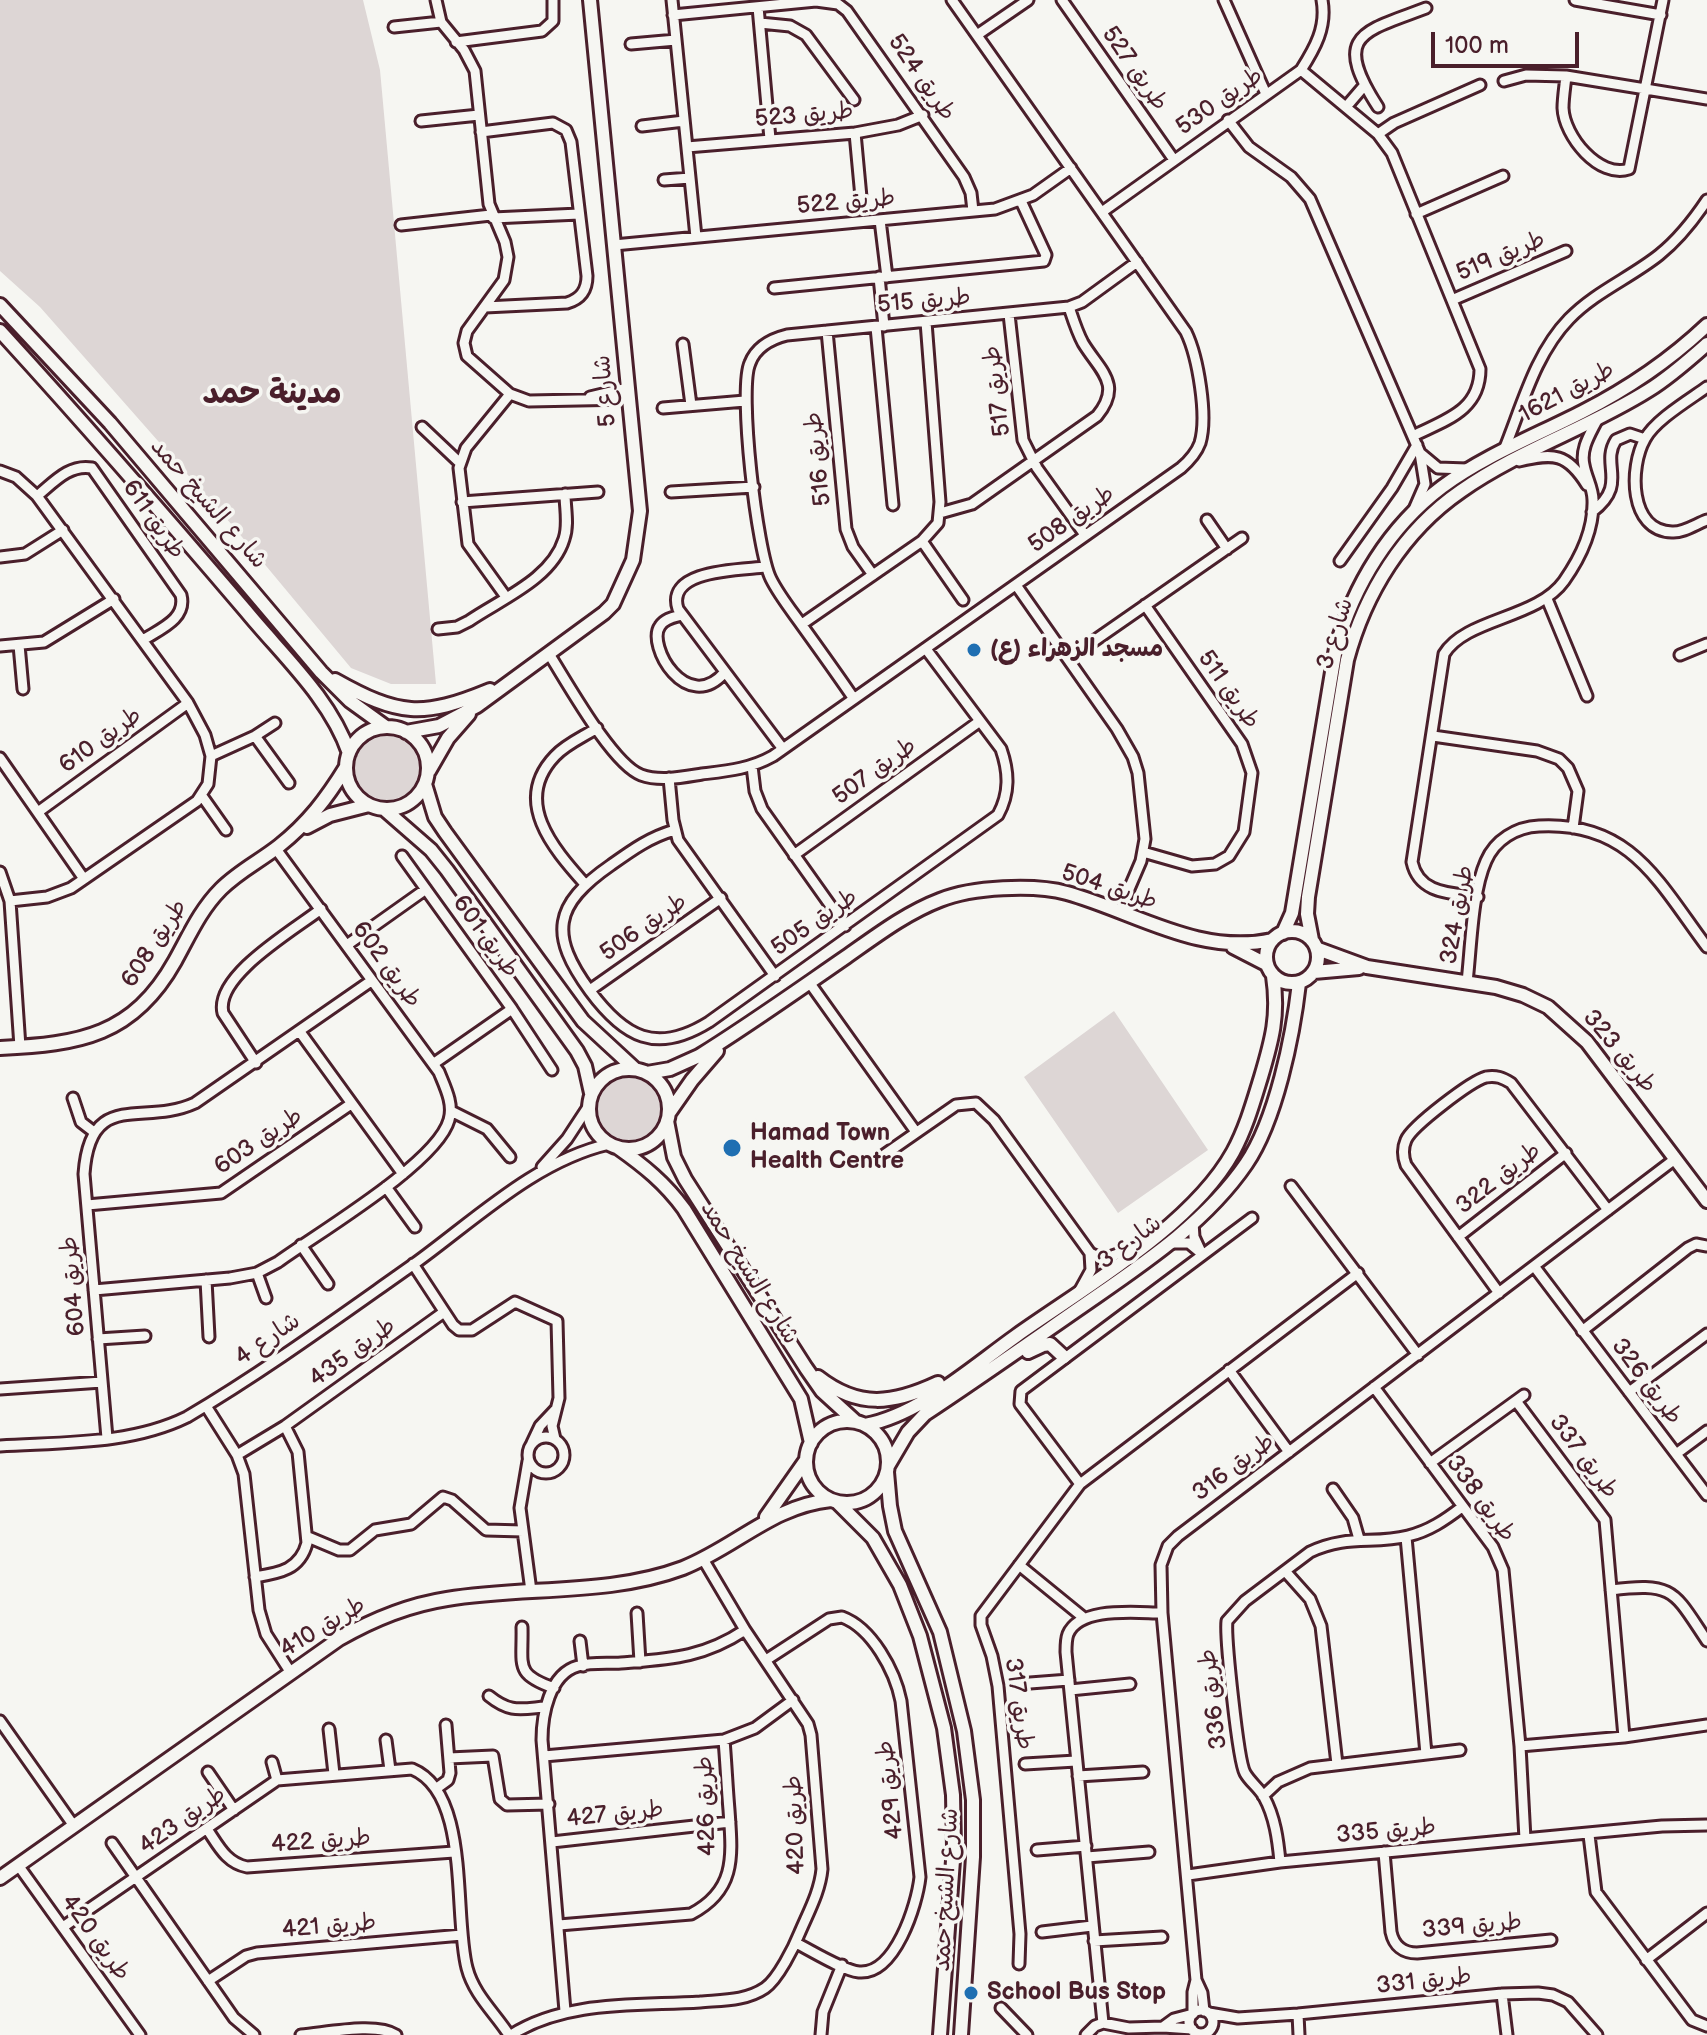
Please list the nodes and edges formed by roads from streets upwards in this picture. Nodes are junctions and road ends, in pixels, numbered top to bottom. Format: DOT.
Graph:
graph roads {
  1 [pos="436,0"];
  2 [pos="553,0"];
  3 [pos="590,0"];
  4 [pos="672,0"];
  5 [pos="952,0"];
  6 [pos="1028,0"];
  7 [pos="1062,0"];
  8 [pos="1224,0"];
  9 [pos="1322,0"];
  10 [pos="1581,0"];
  11 [pos="1663,0"];
  12 [pos="796,2"];
  13 [pos="758,7"];
  14 [pos="1426,8"];
  15 [pos="673,15"];
  16 [pos="1661,15"];
  17 [pos="441,22"];
  18 [pos="760,23"];
  19 [pos="394,27"];
  20 [pos="977,35"];
  21 [pos="676,40"];
  22 [pos="456,42"];
  23 [pos="631,44"];
  24 [pos="1301,70"];
  25 [pos="1566,76"];
  26 [pos="1504,81"];
  27 [pos="1480,85"];
  28 [pos="1364,86"];
  29 [pos="1647,90"];
  30 [pos="1266,94"];
  31 [pos="1707,99"];
  32 [pos="854,100"];
  33 [pos="1346,107"];
  34 [pos="1378,107"];
  35 [pos="479,115"];
  36 [pos="923,115"];
  37 [pos="1228,120"];
  38 [pos="421,121"];
  39 [pos="684,121"];
  40 [pos="642,126"];
  41 [pos="481,132"];
  42 [pos="855,133"];
  43 [pos="1378,134"];
  44 [pos="770,139"];
  45 [pos="687,147"];
  46 [pos="1174,160"];
  47 [pos="1071,168"];
  48 [pos="1503,176"];
  49 [pos="690,178"];
  50 [pos="664,180"];
  51 [pos="1707,200"];
  52 [pos="1021,201"];
  53 [pos="862,208"];
  54 [pos="973,211"];
  55 [pos="1102,212"];
  56 [pos="579,214"];
  57 [pos="1416,214"];
  58 [pos="492,216"];
  59 [pos="880,220"];
  60 [pos="401,225"];
  61 [pos="696,237"];
  62 [pos="614,245"];
  63 [pos="1566,251"];
  64 [pos="1137,262"];
  65 [pos="883,277"];
  66 [pos="774,288"];
  67 [pos="1452,300"];
  68 [pos="0,305"];
  69 [pos="485,307"];
  70 [pos="1069,307"];
  71 [pos="1009,314"];
  72 [pos="926,322"];
  73 [pos="1707,325"];
  74 [pos="880,326"];
  75 [pos="0,331"];
  76 [pos="827,331"];
  77 [pos="683,344"];
  78 [pos="1707,344"];
  79 [pos="1707,387"];
  80 [pos="510,394"];
  81 [pos="628,394"];
  82 [pos="745,401"];
  83 [pos="691,405"];
  84 [pos="663,408"];
  85 [pos="1598,418"];
  86 [pos="422,427"];
  87 [pos="1645,439"];
  88 [pos="1417,445"];
  89 [pos="1506,456"];
  90 [pos="1032,461"];
  91 [pos="460,463"];
  92 [pos="1470,468"];
  93 [pos="0,471"];
  94 [pos="754,487"];
  95 [pos="1439,489"];
  96 [pos="598,492"];
  97 [pos="671,492"];
  98 [pos="565,494"];
  99 [pos="37,496"];
  100 [pos="1593,498"];
  101 [pos="462,502"];
  102 [pos="893,505"];
  103 [pos="1441,506"];
  104 [pos="1592,512"];
  105 [pos="940,513"];
  106 [pos="1409,515"];
  107 [pos="1207,520"];
  108 [pos="1707,520"];
  109 [pos="63,530"];
  110 [pos="1085,535"];
  111 [pos="1242,538"];
  112 [pos="922,541"];
  113 [pos="1227,549"];
  114 [pos="0,557"];
  115 [pos="1340,561"];
  116 [pos="765,567"];
  117 [pos="873,575"];
  118 [pos="1016,585"];
  119 [pos="506,597"];
  120 [pos="114,599"];
  121 [pos="1547,599"];
  122 [pos="963,600"];
  123 [pos="1145,605"];
  124 [pos="682,615"];
  125 [pos="802,624"];
  126 [pos="438,629"];
  127 [pos="143,640"];
  128 [pos="1707,644"];
  129 [pos="19,645"];
  130 [pos="0,646"];
  131 [pos="926,649"];
  132 [pos="549,654"];
  133 [pos="1680,655"];
  134 [pos="1068,659"];
  135 [pos="321,672"];
  136 [pos="725,672"];
  137 [pos="508,683"];
  138 [pos="23,689"];
  139 [pos="1587,696"];
  140 [pos="854,699"];
  141 [pos="188,703"];
  142 [pos="477,706"];
  143 [pos="980,721"];
  144 [pos="275,723"];
  145 [pos="386,727"];
  146 [pos="597,728"];
  147 [pos="406,732"];
  148 [pos="255,736"];
  149 [pos="1433,736"];
  150 [pos="783,749"];
  151 [pos="349,753"];
  152 [pos="211,756"];
  153 [pos="0,758"];
  154 [pos="752,766"];
  155 [pos="346,767"];
  156 [pos="427,778"];
  157 [pos="669,778"];
  158 [pos="289,783"];
  159 [pos="202,796"];
  160 [pos="369,805"];
  161 [pos="384,809"];
  162 [pos="38,812"];
  163 [pos="1573,828"];
  164 [pos="226,830"];
  165 [pos="675,830"];
  166 [pos="280,845"];
  167 [pos="1143,852"];
  168 [pos="794,855"];
  169 [pos="402,856"];
  170 [pos="0,872"];
  171 [pos="84,879"];
  172 [pos="584,883"];
  173 [pos="426,889"];
  174 [pos="1478,897"];
  175 [pos="721,898"];
  176 [pos="10,901"];
  177 [pos="321,909"];
  178 [pos="1120,910"];
  179 [pos="845,926"];
  180 [pos="1278,936"];
  181 [pos="1226,944"];
  182 [pos="1315,944"];
  183 [pos="347,945"];
  184 [pos="1707,947"];
  185 [pos="1367,967"];
  186 [pos="1270,970"];
  187 [pos="1314,972"];
  188 [pos="775,976"];
  189 [pos="371,981"];
  190 [pos="809,982"];
  191 [pos="1467,982"];
  192 [pos="1299,983"];
  193 [pos="590,990"];
  194 [pos="512,1009"];
  195 [pos="300,1032"];
  196 [pos="730,1037"];
  197 [pos="20,1047"];
  198 [pos="0,1048"];
  199 [pos="256,1063"];
  200 [pos="433,1064"];
  201 [pos="552,1070"];
  202 [pos="641,1071"];
  203 [pos="591,1093"];
  204 [pos="73,1098"];
  205 [pos="351,1104"];
  206 [pos="588,1107"];
  207 [pos="451,1111"];
  208 [pos="668,1117"];
  209 [pos="94,1132"];
  210 [pos="916,1132"];
  211 [pos="613,1146"];
  212 [pos="1566,1153"];
  213 [pos="884,1155"];
  214 [pos="510,1157"];
  215 [pos="1675,1159"];
  216 [pos="403,1174"];
  217 [pos="525,1183"];
  218 [pos="1291,1186"];
  219 [pos="386,1187"];
  220 [pos="1707,1201"];
  221 [pos="87,1205"];
  222 [pos="1608,1210"];
  223 [pos="1252,1218"];
  224 [pos="1193,1222"];
  225 [pos="415,1227"];
  226 [pos="1458,1237"];
  227 [pos="1169,1243"];
  228 [pos="301,1245"];
  229 [pos="1143,1245"];
  230 [pos="1707,1246"];
  231 [pos="1090,1253"];
  232 [pos="1201,1253"];
  233 [pos="413,1264"];
  234 [pos="1534,1266"];
  235 [pos="257,1273"];
  236 [pos="1358,1273"];
  237 [pos="206,1280"];
  238 [pos="328,1284"];
  239 [pos="94,1290"];
  240 [pos="1079,1291"];
  241 [pos="1499,1293"];
  242 [pos="266,1298"];
  243 [pos="444,1312"];
  244 [pos="1582,1331"];
  245 [pos="1707,1334"];
  246 [pos="145,1336"];
  247 [pos="209,1337"];
  248 [pos="98,1339"];
  249 [pos="1418,1355"];
  250 [pos="1064,1357"];
  251 [pos="806,1368"];
  252 [pos="970,1369"];
  253 [pos="1229,1370"];
  254 [pos="0,1375"];
  255 [pos="102,1382"];
  256 [pos="970,1385"];
  257 [pos="1374,1387"];
  258 [pos="1,1389"];
  259 [pos="1629,1392"];
  260 [pos="206,1406"];
  261 [pos="558,1408"];
  262 [pos="860,1423"];
  263 [pos="285,1426"];
  264 [pos="1707,1431"];
  265 [pos="107,1438"];
  266 [pos="555,1439"];
  267 [pos="532,1443"];
  268 [pos="811,1443"];
  269 [pos="0,1446"];
  270 [pos="1289,1452"];
  271 [pos="1676,1454"];
  272 [pos="237,1455"];
  273 [pos="806,1459"];
  274 [pos="528,1461"];
  275 [pos="1430,1463"];
  276 [pos="888,1469"];
  277 [pos="541,1473"];
  278 [pos="1080,1484"];
  279 [pos="524,1485"];
  280 [pos="1333,1489"];
  281 [pos="1707,1495"];
  282 [pos="834,1501"];
  283 [pos="1462,1507"];
  284 [pos="762,1523"];
  285 [pos="523,1531"];
  286 [pos="308,1537"];
  287 [pos="1406,1537"];
  288 [pos="1359,1539"];
  289 [pos="703,1559"];
  290 [pos="1019,1565"];
  291 [pos="1285,1571"];
  292 [pos="255,1577"];
  293 [pos="1611,1590"];
  294 [pos="531,1591"];
  295 [pos="637,1613"];
  296 [pos="1162,1613"];
  297 [pos="1084,1618"];
  298 [pos="522,1627"];
  299 [pos="745,1630"];
  300 [pos="580,1641"];
  301 [pos="1707,1641"];
  302 [pos="766,1660"];
  303 [pos="640,1662"];
  304 [pos="583,1666"];
  305 [pos="291,1673"];
  306 [pos="1030,1683"];
  307 [pos="1130,1684"];
  308 [pos="1070,1685"];
  309 [pos="554,1688"];
  310 [pos="489,1696"];
  311 [pos="793,1700"];
  312 [pos="545,1707"];
  313 [pos="446,1725"];
  314 [pos="1707,1725"];
  315 [pos="2,1727"];
  316 [pos="329,1729"];
  317 [pos="1624,1737"];
  318 [pos="386,1740"];
  319 [pos="724,1740"];
  320 [pos="1520,1746"];
  321 [pos="1460,1750"];
  322 [pos="1426,1754"];
  323 [pos="544,1756"];
  324 [pos="449,1758"];
  325 [pos="1076,1761"];
  326 [pos="272,1762"];
  327 [pos="1025,1764"];
  328 [pos="1337,1764"];
  329 [pos="390,1770"];
  330 [pos="208,1772"];
  331 [pos="1143,1772"];
  332 [pos="334,1774"];
  333 [pos="1078,1776"];
  334 [pos="277,1780"];
  335 [pos="437,1788"];
  336 [pos="1263,1796"];
  337 [pos="549,1804"];
  338 [pos="234,1810"];
  339 [pos="730,1822"];
  340 [pos="1707,1825"];
  341 [pos="74,1826"];
  342 [pos="207,1829"];
  343 [pos="1589,1835"];
  344 [pos="1525,1839"];
  345 [pos="552,1842"];
  346 [pos="112,1843"];
  347 [pos="1037,1850"];
  348 [pos="454,1852"];
  349 [pos="1086,1852"];
  350 [pos="1149,1852"];
  351 [pos="1384,1852"];
  352 [pos="1280,1862"];
  353 [pos="18,1865"];
  354 [pos="1188,1875"];
  355 [pos="137,1877"];
  356 [pos="0,1878"];
  357 [pos="1707,1913"];
  358 [pos="559,1925"];
  359 [pos="1092,1926"];
  360 [pos="63,1927"];
  361 [pos="1042,1932"];
  362 [pos="462,1935"];
  363 [pos="1162,1937"];
  364 [pos="1551,1940"];
  365 [pos="1094,1941"];
  366 [pos="796,1943"];
  367 [pos="1646,1960"];
  368 [pos="1019,1964"];
  369 [pos="842,1965"];
  370 [pos="208,1981"];
  371 [pos="1502,1994"];
  372 [pos="1001,2008"];
  373 [pos="565,2011"];
  374 [pos="1200,2013"];
  375 [pos="1298,2014"];
  376 [pos="1238,2018"];
  377 [pos="1103,2023"];
  378 [pos="1707,2026"];
  379 [pos="1163,2027"];
  380 [pos="1193,2031"];
  381 [pos="1210,2031"];
  382 [pos="140,2035"];
  383 [pos="254,2035"];
  384 [pos="301,2035"];
  385 [pos="396,2035"];
  386 [pos="510,2035"];
  387 [pos="821,2035"];
  388 [pos="940,2035"];
  389 [pos="961,2035"];
  390 [pos="1027,2035"];
  391 [pos="1086,2035"];
  392 [pos="1299,2035"];
  393 [pos="1507,2035"];
  394 [pos="1597,2035"];
  1 -- 17 [label="street"];
  2 -- 22 [label="street"];
  3 -- 62 [label="street, شارع 5"];
  4 -- 15 [label="street"];
  5 -- 20 [label="street, طريق 508"];
  6 -- 20 [label="street"];
  7 -- 46 [label="street, طريق 527"];
  8 -- 30 [label="street"];
  9 -- 24 [label="street, طريق 530"];
  10 -- 16 [label="street"];
  11 -- 16 [label="street"];
  12 -- 13 [label="street, طريق 524"];
  12 -- 36 [label="street, طريق 524"];
  13 -- 15 [label="street, طريق 524"];
  13 -- 18 [label="street"];
  14 -- 28 [label="street"];
  15 -- 21 [label="street"];
  16 -- 29 [label="street"];
  17 -- 19 [label="street"];
  17 -- 22 [label="street"];
  18 -- 32 [label="street"];
  18 -- 44 [label="street"];
  20 -- 47 [label="street, طريق 508"];
  21 -- 23 [label="street"];
  21 -- 39 [label="street"];
  22 -- 35 [label="street"];
  24 -- 30 [label="street, طريق 530"];
  24 -- 33 [label="street, طريق 519"];
  25 -- 26 [label="street"];
  25 -- 29 [label="street"];
  25 -- 29 [label="street"];
  27 -- 43 [label="street"];
  28 -- 33 [label="street"];
  28 -- 34 [label="street"];
  29 -- 31 [label="street"];
  30 -- 37 [label="street, طريق 530"];
  33 -- 43 [label="street, طريق 519"];
  35 -- 38 [label="street"];
  35 -- 41 [label="street"];
  36 -- 42 [label="street, طريق 523"];
  36 -- 54 [label="street, طريق 524"];
  37 -- 46 [label="street, طريق 530"];
  37 -- 88 [label="street, شارع 3"];
  39 -- 40 [label="street"];
  39 -- 45 [label="street"];
  41 -- 56 [label="street"];
  41 -- 58 [label="street"];
  42 -- 44 [label="street, طريق 523"];
  42 -- 53 [label="street"];
  43 -- 57 [label="street, طريق 519"];
  44 -- 45 [label="street, طريق 523"];
  45 -- 49 [label="street"];
  46 -- 55 [label="street, طريق 530"];
  47 -- 52 [label="street, طريق 522"];
  47 -- 55 [label="street, طريق 508"];
  48 -- 57 [label="street"];
  49 -- 50 [label="street"];
  49 -- 61 [label="street"];
  51 -- 89 [label="street"];
  52 -- 54 [label="street, طريق 522"];
  52 -- 65 [label="street"];
  54 -- 59 [label="street, طريق 522"];
  55 -- 64 [label="street, طريق 508"];
  56 -- 58 [label="street"];
  56 -- 69 [label="street"];
  57 -- 67 [label="street, طريق 519"];
  58 -- 60 [label="street"];
  58 -- 69 [label="street"];
  59 -- 61 [label="street, طريق 522"];
  59 -- 65 [label="street"];
  61 -- 62 [label="street, طريق 522"];
  62 -- 81 [label="street, شارع 5"];
  63 -- 67 [label="street, طريق 519"];
  64 -- 70 [label="street, طريق 515"];
  64 -- 110 [label="street, طريق 508"];
  65 -- 66 [label="street"];
  65 -- 74 [label="street"];
  67 -- 88 [label="street, طريق 519"];
  68 -- 135 [label="street, شارع الشيخ حمد"];
  69 -- 80 [label="street"];
  70 -- 71 [label="street, طريق 515"];
  70 -- 90 [label="street, طريق 517"];
  71 -- 72 [label="street, طريق 515"];
  71 -- 90 [label="street, طريق 517"];
  72 -- 74 [label="street, طريق 515"];
  72 -- 105 [label="street"];
  73 -- 89 [label="street, طريق 1621"];
  74 -- 76 [label="street, طريق 515"];
  74 -- 102 [label="street"];
  75 -- 151 [label="street, شارع الشيخ حمد"];
  76 -- 82 [label="street, طريق 515"];
  76 -- 117 [label="street, طريق 516"];
  77 -- 83 [label="street"];
  78 -- 85 [label="street, طريق 1621"];
  79 -- 87 [label="street"];
  80 -- 81 [label="street"];
  80 -- 91 [label="street"];
  81 -- 132 [label="street, شارع 5"];
  82 -- 83 [label="street"];
  82 -- 94 [label="street, طريق 515"];
  83 -- 84 [label="street"];
  85 -- 89 [label="street, طريق 1621"];
  85 -- 100 [label="street"];
  86 -- 91 [label="street"];
  87 -- 104 [label="street"];
  87 -- 108 [label="street"];
  88 -- 92 [label="street"];
  88 -- 106 [label="street, شارع 3"];
  88 -- 115 [label="street"];
  89 -- 92 [label="street, طريق 1621"];
  89 -- 100 [label="street"];
  89 -- 103 [label="street, طريق 1621"];
  90 -- 105 [label="street"];
  90 -- 110 [label="street, طريق 517"];
  91 -- 101 [label="street"];
  92 -- 95 [label="street, طريق 1621"];
  93 -- 99 [label="street"];
  94 -- 97 [label="street"];
  94 -- 116 [label="street, طريق 515"];
  95 -- 106 [label="street, شارع 3"];
  96 -- 98 [label="street"];
  98 -- 101 [label="street"];
  98 -- 119 [label="street"];
  99 -- 109 [label="street"];
  99 -- 127 [label="street, طريق 611"];
  100 -- 104 [label="street"];
  101 -- 119 [label="street"];
  103 -- 182 [label="street, شارع 3"];
  104 -- 121 [label="street"];
  105 -- 112 [label="street"];
  106 -- 180 [label="street, شارع 3"];
  107 -- 113 [label="street"];
  109 -- 114 [label="street"];
  109 -- 120 [label="street"];
  110 -- 118 [label="street, طريق 508"];
  111 -- 113 [label="street"];
  112 -- 117 [label="street"];
  112 -- 122 [label="street"];
  113 -- 123 [label="street"];
  116 -- 124 [label="street"];
  116 -- 125 [label="street, طريق 515"];
  117 -- 125 [label="street"];
  118 -- 131 [label="street, طريق 508"];
  118 -- 134 [label="street"];
  119 -- 126 [label="street"];
  120 -- 127 [label="street"];
  120 -- 129 [label="street"];
  121 -- 139 [label="street"];
  121 -- 149 [label="street"];
  123 -- 134 [label="street"];
  123 -- 167 [label="street, طريق 511"];
  124 -- 136 [label="street"];
  124 -- 136 [label="street"];
  125 -- 140 [label="street, طريق 515"];
  127 -- 141 [label="street"];
  128 -- 133 [label="street"];
  129 -- 130 [label="street"];
  129 -- 138 [label="street"];
  131 -- 140 [label="street, طريق 508"];
  131 -- 143 [label="street, طريق 505"];
  132 -- 137 [label="street, شارع 5"];
  132 -- 146 [label="street, طريق 508"];
  134 -- 167 [label="street"];
  135 -- 137 [label="street"];
  135 -- 145 [label="street, شارع الشيخ حمد"];
  136 -- 150 [label="street"];
  137 -- 142 [label="street, شارع 5"];
  140 -- 150 [label="street, طريق 508"];
  141 -- 152 [label="street"];
  141 -- 162 [label="street, طريق 610"];
  142 -- 147 [label="street, شارع 5"];
  142 -- 156 [label="street, شارع 5"];
  143 -- 168 [label="street, طريق 507"];
  143 -- 179 [label="street, طريق 505"];
  144 -- 148 [label="street"];
  145 -- 147 [label="street"];
  145 -- 151 [label="street"];
  146 -- 157 [label="street, طريق 508"];
  146 -- 172 [label="street"];
  147 -- 156 [label="street"];
  148 -- 152 [label="street"];
  148 -- 158 [label="street"];
  149 -- 163 [label="street"];
  149 -- 174 [label="street"];
  150 -- 154 [label="street, طريق 508"];
  151 -- 155 [label="street"];
  152 -- 159 [label="street"];
  153 -- 162 [label="street"];
  154 -- 157 [label="street, طريق 508"];
  154 -- 168 [label="street"];
  155 -- 160 [label="street"];
  155 -- 166 [label="street, طريق 608"];
  156 -- 161 [label="street"];
  156 -- 202 [label="street"];
  157 -- 165 [label="street, طريق 506"];
  159 -- 164 [label="street"];
  159 -- 171 [label="street"];
  160 -- 161 [label="street"];
  160 -- 166 [label="street, طريق 608"];
  161 -- 203 [label="street"];
  162 -- 171 [label="street"];
  163 -- 174 [label="street, طريق 324"];
  163 -- 184 [label="street, طريق 324"];
  165 -- 172 [label="street, طريق 505"];
  165 -- 175 [label="street, طريق 506"];
  166 -- 177 [label="street, طريق 602"];
  166 -- 197 [label="street, طريق 608"];
  167 -- 178 [label="street"];
  168 -- 179 [label="street"];
  169 -- 173 [label="street, طريق 601"];
  170 -- 176 [label="street"];
  171 -- 176 [label="street"];
  172 -- 193 [label="street, طريق 505"];
  173 -- 183 [label="street, طريق 601"];
  173 -- 194 [label="street, طريق 601"];
  174 -- 191 [label="street, طريق 324"];
  175 -- 188 [label="street, طريق 506"];
  175 -- 193 [label="street, طريق 506"];
  176 -- 197 [label="street"];
  177 -- 183 [label="street, طريق 602"];
  177 -- 199 [label="street"];
  178 -- 181 [label="street, طريق 504"];
  178 -- 190 [label="street, طريق 504"];
  179 -- 188 [label="street, طريق 505"];
  180 -- 181 [label="street, طريق 504"];
  180 -- 182 [label="street"];
  180 -- 186 [label="street"];
  181 -- 186 [label="street, طريق 504"];
  182 -- 185 [label="street, طريق 323"];
  182 -- 187 [label="street"];
  183 -- 189 [label="street, طريق 602"];
  185 -- 187 [label="street, طريق 323"];
  185 -- 191 [label="street, طريق 323"];
  186 -- 192 [label="street"];
  186 -- 229 [label="street, شارع 3"];
  187 -- 192 [label="street"];
  188 -- 193 [label="street, طريق 505"];
  189 -- 195 [label="street"];
  189 -- 200 [label="street, طريق 602"];
  190 -- 196 [label="street, طريق 504"];
  190 -- 210 [label="street"];
  191 -- 215 [label="street, طريق 323"];
  192 -- 224 [label="street, شارع 3"];
  194 -- 200 [label="street, طريق 601"];
  194 -- 201 [label="street, طريق 601"];
  195 -- 199 [label="street"];
  195 -- 205 [label="street"];
  196 -- 202 [label="street, طريق 504"];
  196 -- 208 [label="street, طريق 504"];
  197 -- 198 [label="street, طريق 608"];
  199 -- 209 [label="street"];
  200 -- 207 [label="street, طريق 602"];
  202 -- 203 [label="street"];
  202 -- 208 [label="street"];
  203 -- 206 [label="street"];
  204 -- 209 [label="street"];
  205 -- 216 [label="street"];
  205 -- 221 [label="street, طريق 603"];
  206 -- 211 [label="street"];
  206 -- 217 [label="street, شارع 4"];
  207 -- 214 [label="street"];
  207 -- 216 [label="street"];
  208 -- 211 [label="street"];
  208 -- 251 [label="street, شارع الشيخ حمد"];
  209 -- 221 [label="street, طريق 604"];
  210 -- 213 [label="street"];
  210 -- 231 [label="street"];
  211 -- 217 [label="street, شارع 4"];
  211 -- 268 [label="street, شارع الشيخ حمد"];
  212 -- 222 [label="street, طريق 322"];
  212 -- 226 [label="street, طريق 322"];
  212 -- 226 [label="street, طريق 322"];
  215 -- 220 [label="street, طريق 323"];
  215 -- 222 [label="street, طريق 316"];
  216 -- 219 [label="street"];
  217 -- 233 [label="street, شارع 4"];
  218 -- 236 [label="street"];
  219 -- 225 [label="street"];
  219 -- 228 [label="street"];
  221 -- 239 [label="street, طريق 604"];
  222 -- 234 [label="street, طريق 316"];
  223 -- 232 [label="street"];
  224 -- 227 [label="street, شارع 3"];
  224 -- 232 [label="street"];
  226 -- 241 [label="street, طريق 322"];
  227 -- 232 [label="street"];
  227 -- 256 [label="street, شارع 3"];
  228 -- 235 [label="street"];
  228 -- 238 [label="street"];
  229 -- 231 [label="street"];
  229 -- 240 [label="street, شارع 3"];
  230 -- 244 [label="street, طريق 326"];
  231 -- 240 [label="street"];
  232 -- 250 [label="street"];
  233 -- 243 [label="street"];
  233 -- 260 [label="street, شارع 4"];
  234 -- 241 [label="street, طريق 316"];
  234 -- 244 [label="street, طريق 326"];
  235 -- 237 [label="street"];
  235 -- 242 [label="street"];
  236 -- 249 [label="street"];
  236 -- 253 [label="street, طريق 317"];
  237 -- 239 [label="street"];
  237 -- 247 [label="street"];
  239 -- 248 [label="street, طريق 604"];
  240 -- 252 [label="street, شارع 3"];
  241 -- 249 [label="street, طريق 316"];
  243 -- 261 [label="street"];
  243 -- 263 [label="street, طريق 435"];
  244 -- 259 [label="street, طريق 326"];
  245 -- 259 [label="street"];
  246 -- 248 [label="street"];
  248 -- 255 [label="street, طريق 604"];
  249 -- 257 [label="street, طريق 316"];
  250 -- 256 [label="street"];
  250 -- 278 [label="street"];
  251 -- 252 [label="street"];
  251 -- 262 [label="street, شارع الشيخ حمد"];
  252 -- 262 [label="street, شارع 3"];
  253 -- 270 [label="street"];
  253 -- 278 [label="street, طريق 317"];
  254 -- 258 [label="street"];
  255 -- 258 [label="street"];
  255 -- 265 [label="street, طريق 604"];
  256 -- 276 [label="street, شارع 3"];
  257 -- 270 [label="street, طريق 316"];
  257 -- 275 [label="street, طريق 338"];
  259 -- 271 [label="street, طريق 326"];
  260 -- 265 [label="street, شارع 4"];
  260 -- 272 [label="street"];
  261 -- 266 [label="street"];
  261 -- 267 [label="street"];
  262 -- 268 [label="street"];
  262 -- 276 [label="street"];
  263 -- 272 [label="street, طريق 435"];
  263 -- 286 [label="street"];
  264 -- 271 [label="street"];
  265 -- 269 [label="street, شارع 4"];
  266 -- 267 [label="street"];
  266 -- 277 [label="street"];
  267 -- 274 [label="street"];
  268 -- 273 [label="street"];
  270 -- 296 [label="street, طريق 316"];
  271 -- 281 [label="street, طريق 326"];
  272 -- 292 [label="street"];
  273 -- 282 [label="street"];
  273 -- 284 [label="street, طريق 410"];
  274 -- 277 [label="street"];
  274 -- 279 [label="street"];
  275 -- 283 [label="street, طريق 338"];
  275 -- 293 [label="street, طريق 337"];
  276 -- 282 [label="street"];
  276 -- 389 [label="street, شارع الشيخ حمد"];
  277 -- 279 [label="street"];
  278 -- 290 [label="street, طريق 317"];
  279 -- 285 [label="street"];
  280 -- 288 [label="street"];
  282 -- 284 [label="street, طريق 410"];
  282 -- 388 [label="street, شارع الشيخ حمد"];
  283 -- 287 [label="street, طريق 336"];
  283 -- 320 [label="street, طريق 338"];
  284 -- 289 [label="street, طريق 410"];
  285 -- 286 [label="street"];
  285 -- 294 [label="street"];
  286 -- 292 [label="street"];
  287 -- 288 [label="street, طريق 336"];
  287 -- 322 [label="street"];
  288 -- 291 [label="street, طريق 336"];
  289 -- 294 [label="street, طريق 410"];
  289 -- 299 [label="street, طريق 420"];
  290 -- 297 [label="street"];
  290 -- 368 [label="street, طريق 317"];
  291 -- 328 [label="street"];
  291 -- 336 [label="street, طريق 336"];
  292 -- 305 [label="street"];
  293 -- 301 [label="street"];
  293 -- 317 [label="street, طريق 337"];
  294 -- 305 [label="street, طريق 410"];
  295 -- 303 [label="street"];
  296 -- 297 [label="street"];
  296 -- 354 [label="street, طريق 316"];
  297 -- 308 [label="street"];
  298 -- 309 [label="street"];
  299 -- 302 [label="street, طريق 420"];
  299 -- 303 [label="street"];
  300 -- 304 [label="street"];
  302 -- 311 [label="street, طريق 420"];
  302 -- 369 [label="street, طريق 429"];
  303 -- 304 [label="street"];
  304 -- 309 [label="street, طريق 427"];
  305 -- 341 [label="street, طريق 410"];
  306 -- 308 [label="street"];
  307 -- 308 [label="street"];
  308 -- 325 [label="street"];
  309 -- 312 [label="street, طريق 427"];
  310 -- 312 [label="street"];
  311 -- 319 [label="street, طريق 426"];
  311 -- 366 [label="street, طريق 420"];
  312 -- 323 [label="street, طريق 427"];
  313 -- 324 [label="street"];
  314 -- 317 [label="street"];
  315 -- 341 [label="street"];
  316 -- 332 [label="street"];
  317 -- 320 [label="street"];
  318 -- 329 [label="street"];
  319 -- 323 [label="street, طريق 426"];
  319 -- 339 [label="street, طريق 426"];
  320 -- 344 [label="street, طريق 338"];
  321 -- 322 [label="street"];
  322 -- 328 [label="street"];
  323 -- 337 [label="street, طريق 427"];
  324 -- 335 [label="street"];
  324 -- 337 [label="street"];
  325 -- 327 [label="street"];
  325 -- 333 [label="street"];
  326 -- 334 [label="street"];
  328 -- 336 [label="street"];
  329 -- 332 [label="street, طريق 423"];
  329 -- 335 [label="street, طريق 423"];
  330 -- 338 [label="street"];
  331 -- 333 [label="street"];
  332 -- 334 [label="street, طريق 423"];
  333 -- 349 [label="street"];
  334 -- 338 [label="street, طريق 423"];
  335 -- 348 [label="street"];
  336 -- 352 [label="street, طريق 336"];
  337 -- 345 [label="street, طريق 427"];
  338 -- 342 [label="street, طريق 423"];
  339 -- 345 [label="street, طريق 427"];
  339 -- 358 [label="street, طريق 426"];
  340 -- 343 [label="street, طريق 335"];
  341 -- 353 [label="street, طريق 410"];
  342 -- 348 [label="street, طريق 422"];
  342 -- 355 [label="street, طريق 423"];
  343 -- 344 [label="street, طريق 335"];
  343 -- 367 [label="street"];
  344 -- 351 [label="street, طريق 335"];
  345 -- 358 [label="street, طريق 427"];
  346 -- 355 [label="street"];
  347 -- 349 [label="street"];
  348 -- 362 [label="street"];
  349 -- 350 [label="street"];
  349 -- 359 [label="street"];
  351 -- 352 [label="street, طريق 335"];
  351 -- 364 [label="street, طريق 339"];
  352 -- 354 [label="street, طريق 335"];
  353 -- 356 [label="street, طريق 410"];
  353 -- 360 [label="street, طريق 420"];
  354 -- 374 [label="street, طريق 316"];
  355 -- 360 [label="street, طريق 423"];
  355 -- 370 [label="street"];
  357 -- 367 [label="street"];
  358 -- 373 [label="street, طريق 427"];
  359 -- 361 [label="street"];
  359 -- 365 [label="street"];
  360 -- 382 [label="street, طريق 420"];
  362 -- 370 [label="street, طريق 421"];
  362 -- 386 [label="street"];
  363 -- 365 [label="street"];
  365 -- 377 [label="street"];
  366 -- 369 [label="street, طريق 429"];
  366 -- 373 [label="street, طريق 420"];
  367 -- 378 [label="street"];
  369 -- 387 [label="street"];
  370 -- 383 [label="street"];
  371 -- 375 [label="street, طريق 331"];
  371 -- 393 [label="street"];
  371 -- 394 [label="street, طريق 331"];
  372 -- 390 [label="street"];
  373 -- 386 [label="street, طريق 420"];
  374 -- 376 [label="street, طريق 331"];
  374 -- 379 [label="street"];
  374 -- 380 [label="street"];
  374 -- 381 [label="street"];
  375 -- 376 [label="street, طريق 331"];
  375 -- 392 [label="street"];
  376 -- 381 [label="street, طريق 331"];
  377 -- 379 [label="street"];
  377 -- 391 [label="street"];
  379 -- 380 [label="street"];
  380 -- 381 [label="street"];
  384 -- 385 [label="street"];
}
